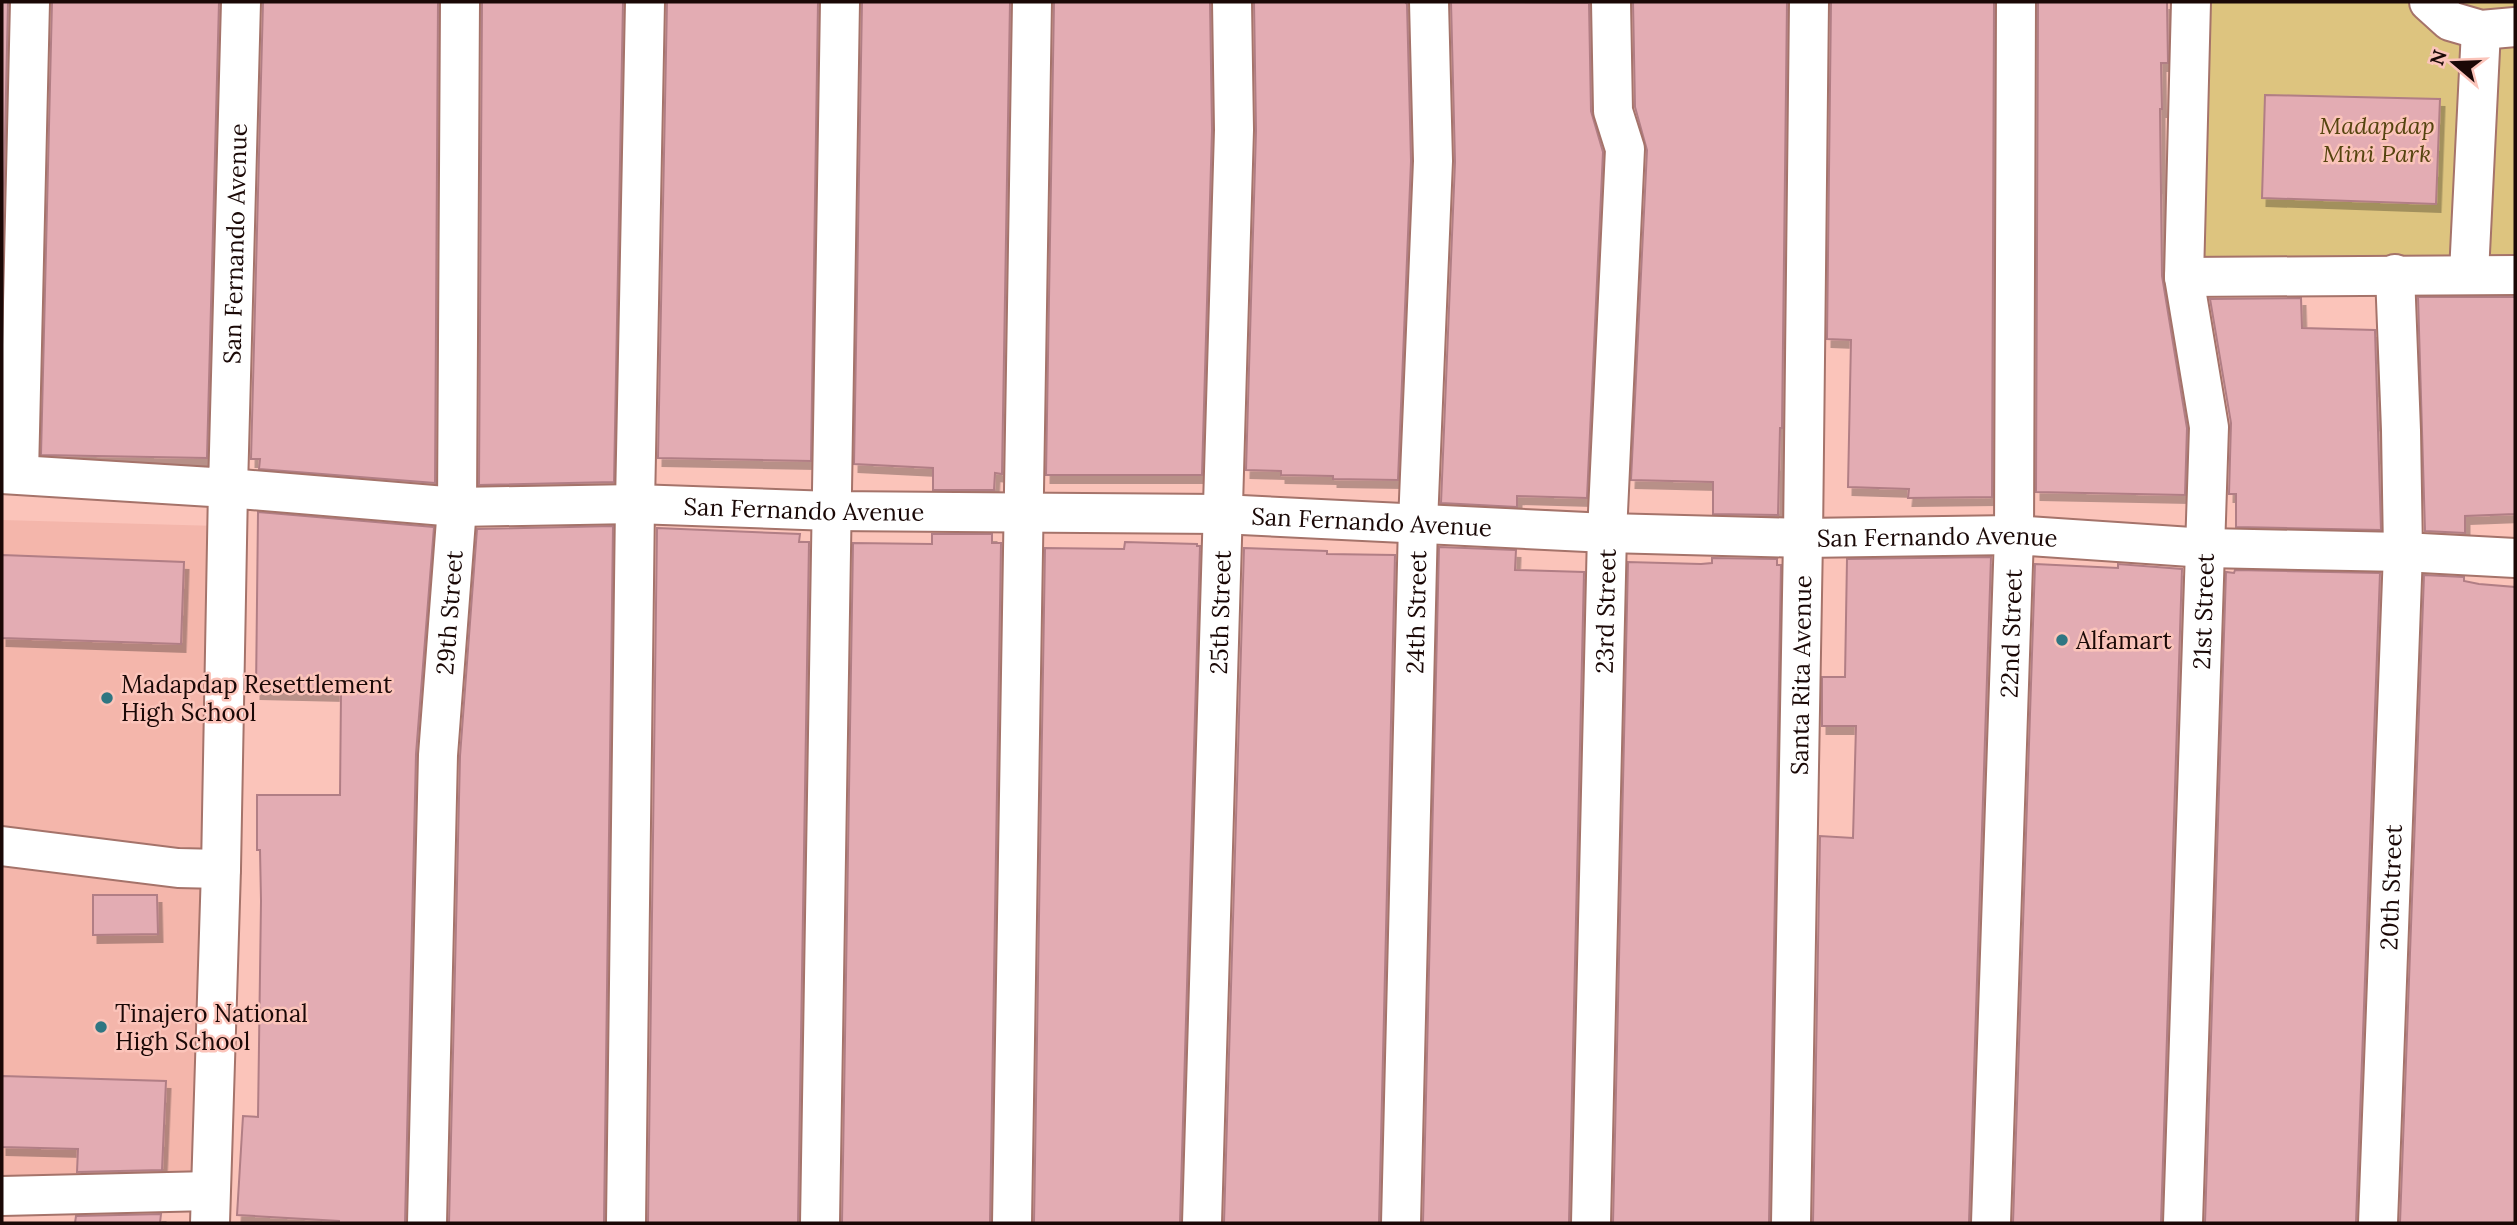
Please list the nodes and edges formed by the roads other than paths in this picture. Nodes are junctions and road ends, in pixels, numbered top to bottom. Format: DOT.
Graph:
graph roads {
  1 [pos="30,2"];
  2 [pos="241,2"];
  3 [pos="460,2"];
  4 [pos="645,2"];
  5 [pos="840,2"];
  6 [pos="1032,2"];
  7 [pos="1232,2"];
  8 [pos="1429,2"];
  9 [pos="1611,2"];
  10 [pos="1809,2"];
  11 [pos="2016,2"];
  12 [pos="2191,2"];
  13 [pos="2429,2"];
  14 [pos="2498,28"];
  15 [pos="2395,274"];
  16 [pos="2469,274"];
  17 [pos="2515,275"];
  18 [pos="2184,277"];
  19 [pos="10,474"];
  20 [pos="228,488"];
  21 [pos="635,504"];
  22 [pos="457,507"];
  23 [pos="831,511"];
  24 [pos="1023,511"];
  25 [pos="1221,514"];
  26 [pos="1418,523"];
  27 [pos="1608,533"];
  28 [pos="2014,535"];
  29 [pos="1803,538"];
  30 [pos="2206,548"];
  31 [pos="2403,552"];
  32 [pos="2515,558"];
  33 [pos="2,846"];
  34 [pos="221,870"];
  35 [pos="3,1205"];
  36 [pos="210,1207"];
  37 [pos="426,1223"];
  38 [pos="626,1223"];
  39 [pos="820,1223"];
  40 [pos="1012,1223"];
  41 [pos="1202,1223"];
  42 [pos="1401,1223"];
  43 [pos="1591,1223"];
  44 [pos="1791,1223"];
  45 [pos="1991,1223"];
  46 [pos="2183,1223"];
  47 [pos="2378,1223"];
  1 -- 19 [label="street"];
  2 -- 20 [label="street, San Fernando Avenue"];
  3 -- 22 [label="street, 29th Street"];
  4 -- 21 [label="street"];
  5 -- 23 [label="street"];
  6 -- 24 [label="street"];
  7 -- 25 [label="street, 25th Street"];
  8 -- 26 [label="street, 24th Street"];
  9 -- 27 [label="street, 23rd Street"];
  10 -- 29 [label="street, Santa Rita Avenue"];
  11 -- 28 [label="street, 22nd Street"];
  12 -- 18 [label="street, 21st Street"];
  13 -- 14 [label="street"];
  14 -- 16 [label="street"];
  15 -- 16 [label="street"];
  15 -- 18 [label="street"];
  15 -- 31 [label="street, 20th Street"];
  16 -- 17 [label="street"];
  18 -- 30 [label="street, 21st Street"];
  19 -- 20 [label="street, San Fernando Avenue"];
  20 -- 22 [label="street, San Fernando Avenue"];
  20 -- 34 [label="street, San Fernando Avenue"];
  21 -- 22 [label="street, San Fernando Avenue"];
  21 -- 23 [label="street, San Fernando Avenue"];
  21 -- 38 [label="street"];
  22 -- 37 [label="street, 29th Street"];
  23 -- 24 [label="street, San Fernando Avenue"];
  23 -- 39 [label="street"];
  24 -- 25 [label="street, San Fernando Avenue"];
  24 -- 40 [label="street"];
  25 -- 26 [label="street, San Fernando Avenue"];
  25 -- 41 [label="street, 25th Street"];
  26 -- 27 [label="street, San Fernando Avenue"];
  26 -- 42 [label="street, 24th Street"];
  27 -- 29 [label="street, San Fernando Avenue"];
  27 -- 43 [label="street, 23rd Street"];
  28 -- 29 [label="street, San Fernando Avenue"];
  28 -- 30 [label="street, San Fernando Avenue"];
  28 -- 45 [label="street, 22nd Street"];
  29 -- 44 [label="street, Santa Rita Avenue"];
  30 -- 31 [label="street, San Fernando Avenue"];
  30 -- 46 [label="street, 21st Street"];
  31 -- 32 [label="street, San Fernando Avenue"];
  31 -- 47 [label="street, 20th Street"];
  33 -- 34 [label="street"];
  34 -- 36 [label="street, San Fernando Avenue"];
  35 -- 36 [label="street"];
}
